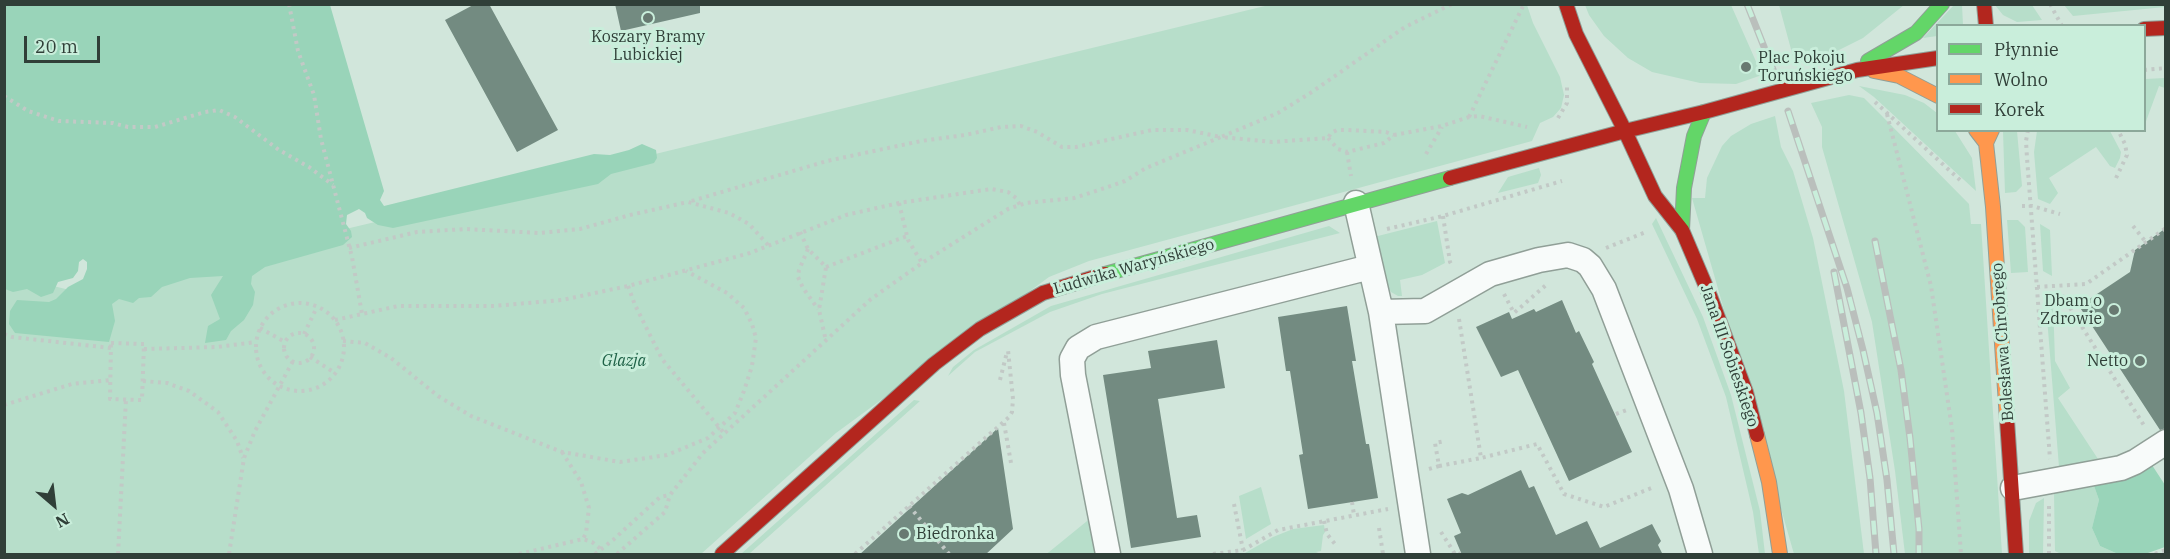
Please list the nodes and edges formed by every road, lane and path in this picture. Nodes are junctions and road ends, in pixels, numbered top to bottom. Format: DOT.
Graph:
graph roads {
  1 [pos="289,4"];
  2 [pos="1452,4"];
  3 [pos="1524,4"];
  4 [pos="1566,4"];
  5 [pos="1942,4"];
  6 [pos="1984,4"];
  7 [pos="2050,4"];
  8 [pos="1986,24"];
  9 [pos="2061,24"];
  10 [pos="2166,28"];
  11 [pos="2146,29"];
  12 [pos="1936,58"];
  13 [pos="2166,68"];
  14 [pos="1857,70"];
  15 [pos="2146,70"];
  16 [pos="1565,74"];
  17 [pos="1936,95"];
  18 [pos="4,96"];
  19 [pos="1874,101"];
  20 [pos="1704,112"];
  21 [pos="1887,114"];
  22 [pos="1469,117"];
  23 [pos="1557,120"];
  24 [pos="1529,127"];
  25 [pos="1625,131"];
  26 [pos="2028,132"];
  27 [pos="2119,132"];
  28 [pos="1394,135"];
  29 [pos="1988,135"];
  30 [pos="1221,137"];
  31 [pos="1328,138"];
  32 [pos="2116,178"];
  33 [pos="1563,180"];
  34 [pos="1964,183"];
  35 [pos="333,185"];
  36 [pos="688,202"];
  37 [pos="899,203"];
  38 [pos="1356,203"];
  39 [pos="1020,205"];
  40 [pos="2032,206"];
  41 [pos="2060,214"];
  42 [pos="1443,216"];
  43 [pos="2133,226"];
  44 [pos="2166,228"];
  45 [pos="1651,230"];
  46 [pos="1682,230"];
  47 [pos="1378,231"];
  48 [pos="800,232"];
  49 [pos="907,236"];
  50 [pos="2145,241"];
  51 [pos="768,245"];
  52 [pos="350,248"];
  53 [pos="1605,248"];
  54 [pos="808,249"];
  55 [pos="922,263"];
  56 [pos="826,267"];
  57 [pos="1370,267"];
  58 [pos="686,270"];
  59 [pos="1554,278"];
  60 [pos="628,286"];
  61 [pos="2037,287"];
  62 [pos="1464,288"];
  63 [pos="2062,296"];
  64 [pos="1507,298"];
  65 [pos="317,307"];
  66 [pos="819,310"];
  67 [pos="1381,312"];
  68 [pos="362,314"];
  69 [pos="335,320"];
  70 [pos="260,328"];
  71 [pos="4,334"];
  72 [pos="304,334"];
  73 [pos="1011,340"];
  74 [pos="344,341"];
  75 [pos="256,342"];
  76 [pos="285,342"];
  77 [pos="826,342"];
  78 [pos="111,348"];
  79 [pos="144,349"];
  80 [pos="1008,350"];
  81 [pos="310,357"];
  82 [pos="293,361"];
  83 [pos="335,373"];
  84 [pos="110,380"];
  85 [pos="1000,380"];
  86 [pos="143,381"];
  87 [pos="279,386"];
  88 [pos="126,399"];
  89 [pos="4,405"];
  90 [pos="1004,423"];
  91 [pos="720,428"];
  92 [pos="724,433"];
  93 [pos="2162,445"];
  94 [pos="562,452"];
  95 [pos="244,458"];
  96 [pos="1481,458"];
  97 [pos="1011,463"];
  98 [pos="1439,466"];
  99 [pos="1676,477"];
  100 [pos="2049,483"];
  101 [pos="2013,488"];
  102 [pos="670,495"];
  103 [pos="1352,502"];
  104 [pos="1234,504"];
  105 [pos="909,506"];
  106 [pos="1411,507"];
  107 [pos="1354,515"];
  108 [pos="1324,521"];
  109 [pos="1378,528"];
  110 [pos="583,539"];
  111 [pos="1335,544"];
  112 [pos="602,550"];
  113 [pos="1243,550"];
  114 [pos="2166,550"];
  115 [pos="2050,554"];
  116 [pos="118,555"];
  117 [pos="229,555"];
  118 [pos="519,555"];
  119 [pos="595,555"];
  120 [pos="617,555"];
  121 [pos="722,555"];
  122 [pos="855,555"];
  123 [pos="948,555"];
  124 [pos="1108,555"];
  125 [pos="1213,555"];
  126 [pos="1383,555"];
  127 [pos="1418,555"];
  128 [pos="1700,555"];
  129 [pos="1780,555"];
  130 [pos="1961,555"];
  131 [pos="2016,555"];
  132 [pos="2155,555"];
  1 -- 35 [label="path"];
  2 -- 30 [label="path"];
  3 -- 22 [label="path"];
  4 -- 25 [label="street"];
  5 -- 14 [label="street"];
  6 -- 8 [label="street"];
  7 -- 9 [label="path"];
  10 -- 11 [label="street"];
  12 -- 14 [label="street"];
  13 -- 15 [label="path"];
  14 -- 17 [label="street"];
  14 -- 20 [label="street"];
  16 -- 23 [label="path"];
  18 -- 35 [label="path"];
  19 -- 21 [label="path"];
  20 -- 25 [label="street"];
  20 -- 46 [label="street, Jana III Sobieskiego"];
  21 -- 34 [label="path"];
  21 -- 130 [label="path"];
  22 -- 24 [label="path"];
  22 -- 28 [label="path"];
  25 -- 38 [label="street, Ludwika Waryńskiego"];
  25 -- 46 [label="street, Jana III Sobieskiego"];
  26 -- 40 [label="path"];
  27 -- 32 [label="path"];
  28 -- 31 [label="path"];
  28 -- 31 [label="path"];
  29 -- 101 [label="street, Bolesława Chrobrego"];
  30 -- 31 [label="path"];
  30 -- 36 [label="path"];
  30 -- 39 [label="path"];
  33 -- 42 [label="path"];
  35 -- 52 [label="path"];
  36 -- 51 [label="path"];
  36 -- 52 [label="path"];
  37 -- 39 [label="path"];
  37 -- 48 [label="path"];
  37 -- 49 [label="path"];
  38 -- 57 [label="street"];
  38 -- 121 [label="street, Ludwika Waryńskiego"];
  39 -- 55 [label="path"];
  40 -- 41 [label="path"];
  40 -- 61 [label="path"];
  42 -- 47 [label="path"];
  42 -- 62 [label="path"];
  43 -- 50 [label="path"];
  44 -- 50 [label="path"];
  45 -- 53 [label="path"];
  46 -- 129 [label="street, Jana III Sobieskiego"];
  48 -- 51 [label="path"];
  48 -- 54 [label="path"];
  49 -- 55 [label="path"];
  49 -- 56 [label="path"];
  50 -- 61 [label="path"];
  51 -- 58 [label="path"];
  52 -- 68 [label="path"];
  54 -- 56 [label="path"];
  54 -- 66 [label="path"];
  55 -- 77 [label="path"];
  56 -- 66 [label="path"];
  57 -- 67 [label="street"];
  57 -- 124 [label="street"];
  58 -- 60 [label="path"];
  58 -- 91 [label="path"];
  59 -- 64 [label="path"];
  60 -- 68 [label="path"];
  60 -- 91 [label="path"];
  61 -- 100 [label="path"];
  62 -- 67 [label="street"];
  62 -- 96 [label="path"];
  62 -- 99 [label="street"];
  63 -- 93 [label="path"];
  65 -- 69 [label="path"];
  65 -- 70 [label="path"];
  65 -- 72 [label="path"];
  66 -- 77 [label="path"];
  67 -- 106 [label="street"];
  68 -- 69 [label="path"];
  69 -- 74 [label="path"];
  70 -- 75 [label="path"];
  70 -- 76 [label="path"];
  71 -- 78 [label="path"];
  72 -- 76 [label="path"];
  72 -- 81 [label="path"];
  73 -- 80 [label="path"];
  74 -- 83 [label="path"];
  74 -- 94 [label="path"];
  75 -- 79 [label="path"];
  75 -- 87 [label="path"];
  76 -- 82 [label="path"];
  77 -- 92 [label="path"];
  78 -- 79 [label="path"];
  78 -- 84 [label="path"];
  79 -- 86 [label="path"];
  80 -- 85 [label="path"];
  80 -- 90 [label="path"];
  81 -- 82 [label="path"];
  81 -- 83 [label="path"];
  82 -- 87 [label="path"];
  83 -- 87 [label="path"];
  84 -- 88 [label="path"];
  84 -- 89 [label="path"];
  86 -- 88 [label="path"];
  86 -- 95 [label="path"];
  87 -- 95 [label="path"];
  88 -- 116 [label="path"];
  90 -- 97 [label="path"];
  90 -- 105 [label="path"];
  91 -- 92 [label="path"];
  91 -- 94 [label="path"];
  92 -- 102 [label="path"];
  93 -- 100 [label="street"];
  94 -- 110 [label="path"];
  95 -- 117 [label="path"];
  96 -- 98 [label="path"];
  96 -- 99 [label="path"];
  99 -- 128 [label="street"];
  100 -- 101 [label="street"];
  100 -- 115 [label="path"];
  101 -- 131 [label="street, Bolesława Chrobrego"];
  102 -- 112 [label="path"];
  102 -- 120 [label="path"];
  103 -- 107 [label="path"];
  104 -- 113 [label="path"];
  105 -- 122 [label="path"];
  105 -- 123 [label="path"];
  106 -- 107 [label="path"];
  106 -- 127 [label="street"];
  107 -- 108 [label="path"];
  108 -- 111 [label="path"];
  108 -- 113 [label="path"];
  109 -- 126 [label="path"];
  110 -- 112 [label="path"];
  110 -- 118 [label="path"];
  112 -- 119 [label="path"];
  113 -- 125 [label="path"];
  114 -- 132 [label="path"];
}
